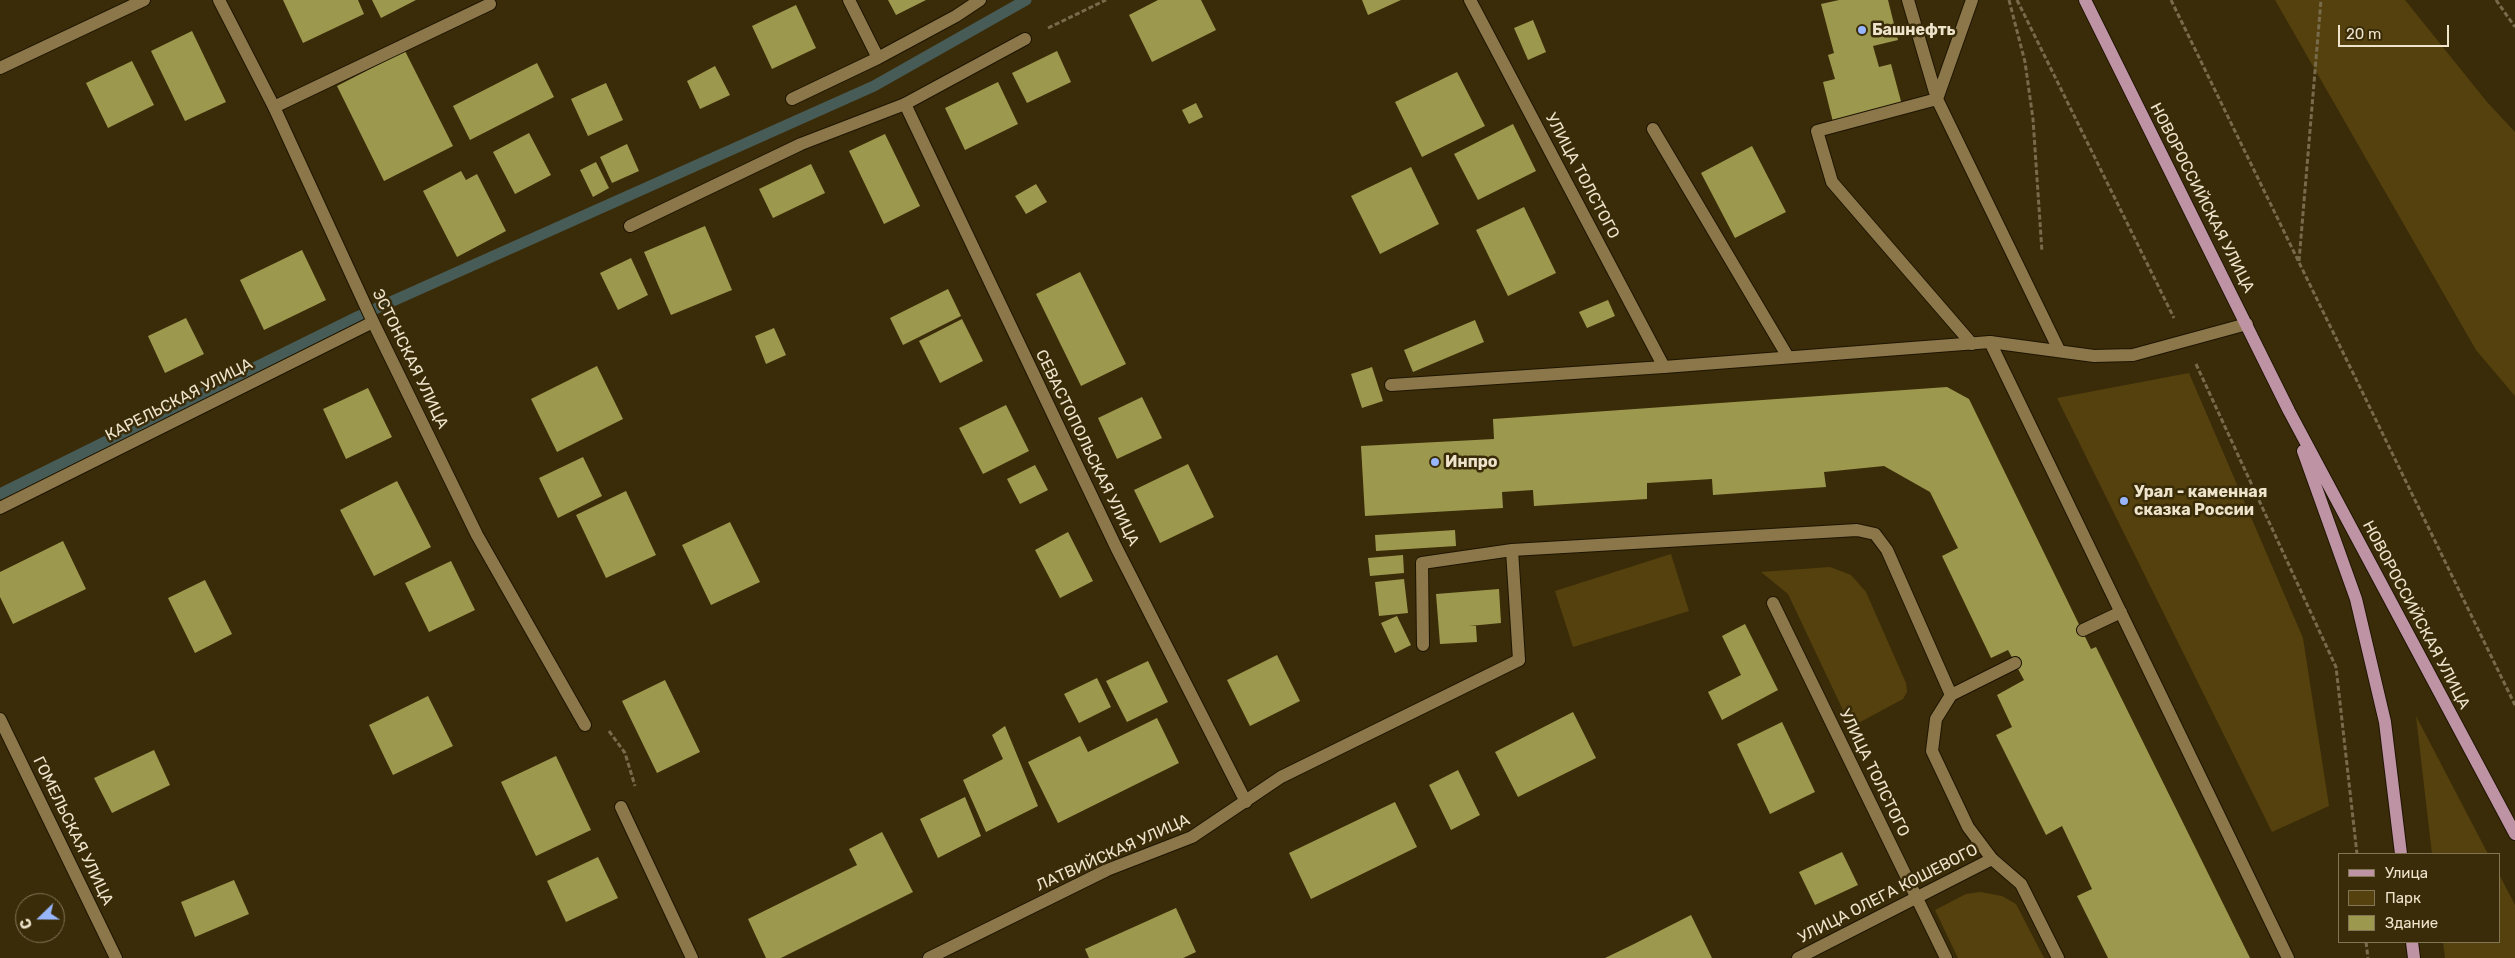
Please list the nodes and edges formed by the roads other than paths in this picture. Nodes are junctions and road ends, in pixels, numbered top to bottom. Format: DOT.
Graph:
graph roads {
  1 [pos="144,0"];
  2 [pos="219,0"];
  3 [pos="849,0"];
  4 [pos="980,0"];
  5 [pos="1470,0"];
  6 [pos="1908,0"];
  7 [pos="1972,0"];
  8 [pos="2085,0"];
  9 [pos="490,4"];
  10 [pos="1026,39"];
  11 [pos="878,58"];
  12 [pos="0,68"];
  13 [pos="792,99"];
  14 [pos="1937,99"];
  15 [pos="905,104"];
  16 [pos="274,107"];
  17 [pos="1653,128"];
  18 [pos="630,226"];
  19 [pos="373,322"];
  20 [pos="2247,324"];
  21 [pos="1990,342"];
  22 [pos="1972,344"];
  23 [pos="2059,350"];
  24 [pos="1788,357"];
  25 [pos="1664,367"];
  26 [pos="1390,385"];
  27 [pos="2289,411"];
  28 [pos="0,508"];
  29 [pos="1512,550"];
  30 [pos="1773,603"];
  31 [pos="2121,612"];
  32 [pos="2083,630"];
  33 [pos="1423,645"];
  34 [pos="2015,664"];
  35 [pos="1951,695"];
  36 [pos="0,719"];
  37 [pos="585,725"];
  38 [pos="1246,802"];
  39 [pos="621,807"];
  40 [pos="2515,834"];
  41 [pos="2401,853"];
  42 [pos="1992,858"];
  43 [pos="1917,898"];
  44 [pos="2412,943"];
  45 [pos="116,958"];
  46 [pos="692,958"];
  47 [pos="929,958"];
  48 [pos="1798,958"];
  49 [pos="1946,958"];
  50 [pos="2058,958"];
  51 [pos="2288,958"];
  52 [pos="2414,958"];
  1 -- 12 [label="street"];
  2 -- 16 [label="street, ЭСТОНСКАЯ УЛИЦА"];
  3 -- 11 [label="street"];
  4 -- 11 [label="street"];
  5 -- 25 [label="street, УЛИЦА ТОЛСТОГО"];
  6 -- 14 [label="street"];
  7 -- 14 [label="street"];
  8 -- 20 [label="main road, НОВОРОССИЙСКАЯ УЛИЦА"];
  9 -- 16 [label="street"];
  10 -- 15 [label="street"];
  11 -- 13 [label="street"];
  14 -- 22 [label="street"];
  14 -- 23 [label="street"];
  15 -- 18 [label="street"];
  15 -- 38 [label="street, СЕВАСТОПОЛЬСКАЯ УЛИЦА"];
  16 -- 19 [label="street, ЭСТОНСКАЯ УЛИЦА"];
  17 -- 24 [label="street"];
  19 -- 28 [label="street, КАРЕЛЬСКАЯ УЛИЦА"];
  19 -- 37 [label="street, ЭСТОНСКАЯ УЛИЦА"];
  20 -- 23 [label="street"];
  20 -- 27 [label="main road, НОВОРОССИЙСКАЯ УЛИЦА"];
  21 -- 22 [label="street"];
  21 -- 23 [label="street"];
  21 -- 31 [label="street"];
  22 -- 24 [label="street"];
  24 -- 25 [label="street"];
  25 -- 26 [label="street"];
  27 -- 40 [label="main road, НОВОРОССИЙСКАЯ УЛИЦА"];
  27 -- 41 [label="main road, НОВОРОССИЙСКАЯ УЛИЦА"];
  29 -- 33 [label="street"];
  29 -- 35 [label="street"];
  29 -- 38 [label="street, ЛАТВИЙСКАЯ УЛИЦА"];
  30 -- 43 [label="street, УЛИЦА ТОЛСТОГО"];
  31 -- 32 [label="street"];
  31 -- 51 [label="street"];
  34 -- 35 [label="street"];
  35 -- 42 [label="street"];
  36 -- 45 [label="street, ГОМЕЛЬСКАЯ УЛИЦА"];
  38 -- 47 [label="street, ЛАТВИЙСКАЯ УЛИЦА"];
  39 -- 46 [label="street"];
  42 -- 43 [label="street, УЛИЦА ОЛЕГА КОШЕВОГО"];
  42 -- 50 [label="street"];
  43 -- 48 [label="street, УЛИЦА ОЛЕГА КОШЕВОГО"];
  43 -- 49 [label="street, УЛИЦА ТОЛСТОГО"];
  44 -- 52 [label="main road"];
}
